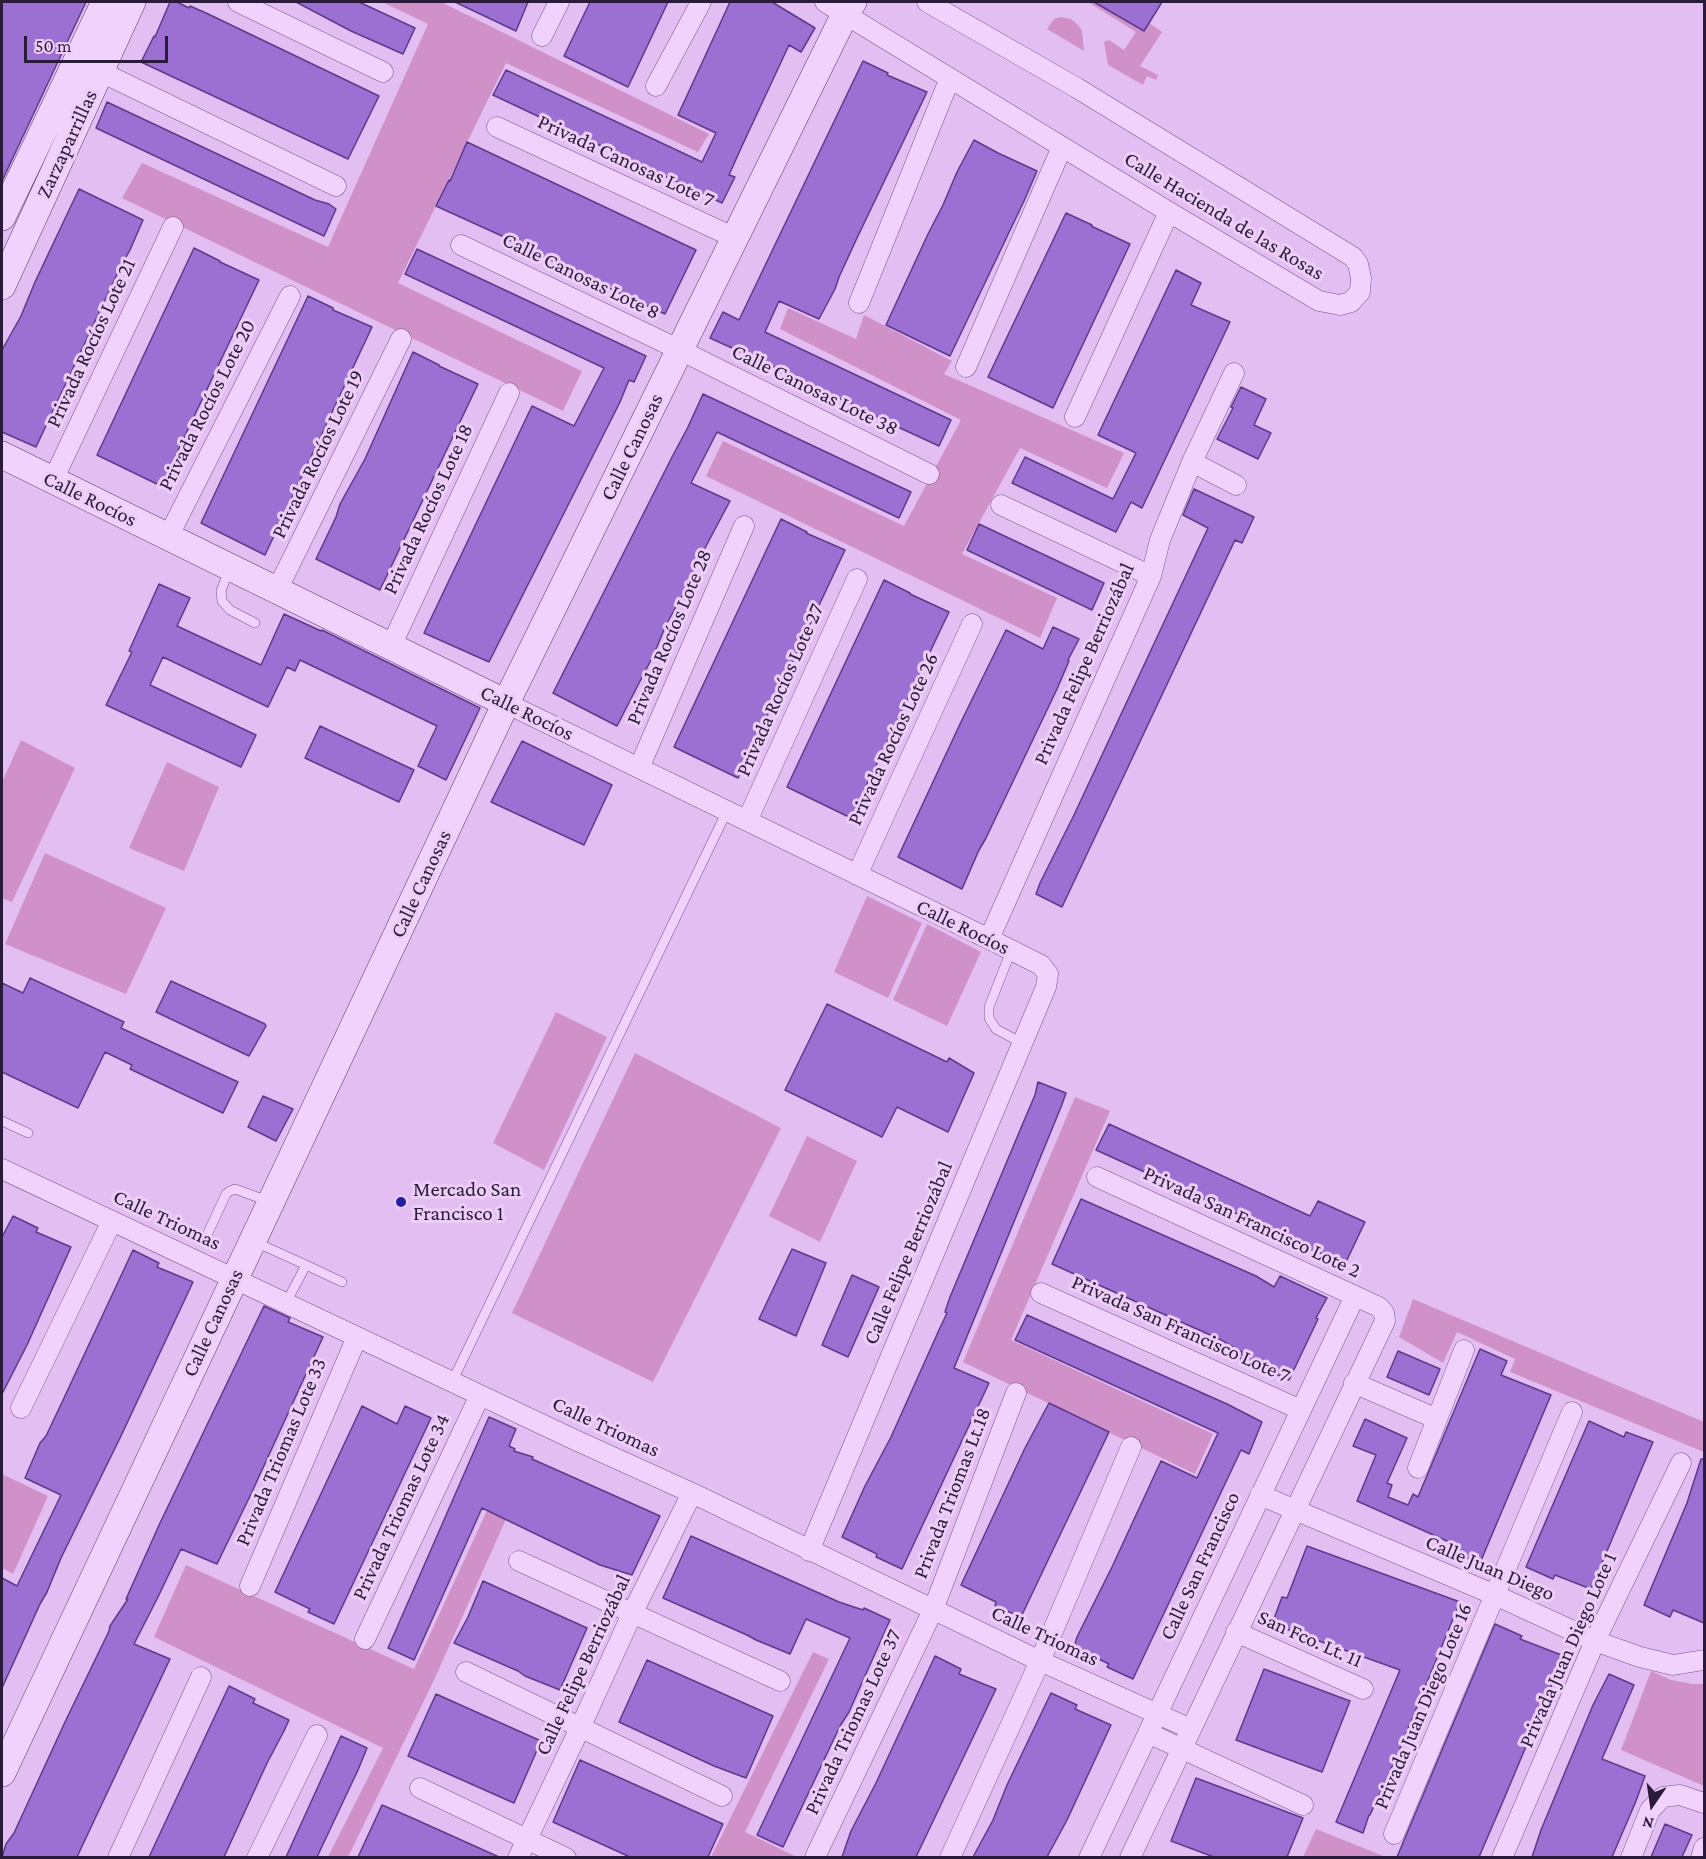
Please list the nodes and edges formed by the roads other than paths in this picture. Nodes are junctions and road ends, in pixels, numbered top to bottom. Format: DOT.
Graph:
graph roads {
  1 [pos="105,2"];
  2 [pos="132,2"];
  3 [pos="238,2"];
  4 [pos="559,2"];
  5 [pos="701,2"];
  6 [pos="927,2"];
  7 [pos="841,6"];
  8 [pos="542,36"];
  9 [pos="99,72"];
  10 [pos="383,72"];
  11 [pos="950,78"];
  12 [pos="656,86"];
  13 [pos="497,127"];
  14 [pos="1062,147"];
  15 [pos="336,186"];
  16 [pos="1168,212"];
  17 [pos="2,217"];
  18 [pos="173,227"];
  19 [pos="735,238"];
  20 [pos="461,245"];
  21 [pos="2,286"];
  22 [pos="290,296"];
  23 [pos="859,303"];
  24 [pos="401,339"];
  25 [pos="680,350"];
  26 [pos="966,367"];
  27 [pos="1234,373"];
  28 [pos="508,393"];
  29 [pos="1075,417"];
  30 [pos="2,455"];
  31 [pos="1192,462"];
  32 [pos="929,474"];
  33 [pos="53,480"];
  34 [pos="1236,485"];
  35 [pos="1001,505"];
  36 [pos="744,526"];
  37 [pos="168,537"];
  38 [pos="230,567"];
  39 [pos="1151,576"];
  40 [pos="857,579"];
  41 [pos="277,590"];
  42 [pos="255,623"];
  43 [pos="972,624"];
  44 [pos="391,646"];
  45 [pos="506,703"];
  46 [pos="639,768"];
  47 [pos="727,811"];
  48 [pos="747,821"];
  49 [pos="857,875"];
  50 [pos="989,939"];
  51 [pos="1011,951"];
  52 [pos="1048,974"];
  53 [pos="1022,1043"];
  54 [pos="2,1121"];
  55 [pos="28,1133"];
  56 [pos="2,1169"];
  57 [pos="1097,1177"];
  58 [pos="270,1201"];
  59 [pos="112,1221"];
  60 [pos="207,1235"];
  61 [pos="252,1240"];
  62 [pos="306,1265"];
  63 [pos="234,1279"];
  64 [pos="342,1282"];
  65 [pos="1041,1293"];
  66 [pos="1355,1296"];
  67 [pos="286,1303"];
  68 [pos="357,1337"];
  69 [pos="1464,1350"];
  70 [pos="452,1382"];
  71 [pos="1354,1383"];
  72 [pos="1016,1393"];
  73 [pos="480,1395"];
  74 [pos="21,1408"];
  75 [pos="1301,1410"];
  76 [pos="1572,1412"];
  77 [pos="1437,1419"];
  78 [pos="1131,1447"];
  79 [pos="1681,1463"];
  80 [pos="1418,1468"];
  81 [pos="692,1493"];
  82 [pos="1260,1496"];
  83 [pos="1294,1511"];
  84 [pos="809,1551"];
  85 [pos="519,1561"];
  86 [pos="250,1586"];
  87 [pos="1495,1595"];
  88 [pos="933,1610"];
  89 [pos="632,1614"];
  90 [pos="1236,1632"];
  91 [pos="365,1639"];
  92 [pos="1595,1641"];
  93 [pos="1704,1660"];
  94 [pos="1040,1661"];
  95 [pos="466,1672"];
  96 [pos="201,1677"];
  97 [pos="780,1681"];
  98 [pos="1363,1689"];
  99 [pos="1156,1715"];
  100 [pos="580,1728"];
  101 [pos="1191,1729"];
  102 [pos="1148,1733"];
  103 [pos="316,1735"];
  104 [pos="1182,1748"];
  105 [pos="2,1773"];
  106 [pos="420,1788"];
  107 [pos="722,1796"];
  108 [pos="1704,1803"];
  109 [pos="1303,1805"];
  110 [pos="1394,1834"];
  111 [pos="527,1839"];
  112 [pos="1704,1848"];
  113 [pos="816,1855"];
  114 [pos="118,1857"];
  115 [pos="257,1857"];
  116 [pos="518,1857"];
  117 [pos="566,1857"];
  118 [pos="950,1857"];
  119 [pos="1089,1857"];
  120 [pos="1131,1857"];
  121 [pos="1502,1857"];
  122 [pos="1631,1857"];
  123 [pos="1701,1857"];
  1 -- 17 [label="street, Zarzaparrillas"];
  2 -- 9 [label="street, Zarzaparrillas"];
  3 -- 10 [label="street"];
  4 -- 8 [label="street"];
  5 -- 12 [label="street"];
  6 -- 16 [label="street, Calle Hacienda de las Rosas"];
  7 -- 11 [label="street, Calle Hacienda de las Rosas"];
  7 -- 19 [label="street, Calle Canosas"];
  9 -- 15 [label="street"];
  9 -- 21 [label="street, Zarzaparrillas"];
  11 -- 14 [label="street, Calle Hacienda de las Rosas"];
  11 -- 23 [label="street"];
  13 -- 19 [label="street, Privada Canosas Lote 7"];
  14 -- 16 [label="street, Calle Hacienda de las Rosas"];
  14 -- 26 [label="street"];
  16 -- 29 [label="street"];
  18 -- 33 [label="street, Privada Rocíos Lote 21"];
  19 -- 25 [label="street, Calle Canosas"];
  20 -- 25 [label="street, Calle Canosas Lote 8"];
  22 -- 37 [label="street, Privada Rocíos Lote 20"];
  24 -- 41 [label="street, Privada Rocíos Lote 19"];
  25 -- 32 [label="street, Calle Canosas Lote 38"];
  25 -- 45 [label="street, Calle Canosas"];
  27 -- 31 [label="street, Privada Felipe Berriozábal"];
  28 -- 44 [label="street, Privada Rocíos Lote 18"];
  30 -- 33 [label="street, Calle Rocíos"];
  31 -- 34 [label="street"];
  31 -- 39 [label="street, Privada Felipe Berriozábal"];
  33 -- 37 [label="street, Calle Rocíos"];
  35 -- 39 [label="street"];
  36 -- 46 [label="street, Privada Rocíos Lote 28"];
  37 -- 38 [label="street, Calle Rocíos"];
  38 -- 41 [label="street, Calle Rocíos"];
  38 -- 42 [label="lane"];
  39 -- 50 [label="street, Privada Felipe Berriozábal"];
  40 -- 48 [label="street, Privada Rocíos Lote 27"];
  41 -- 44 [label="street, Calle Rocíos"];
  43 -- 49 [label="street, Privada Rocíos Lote 26"];
  44 -- 45 [label="street, Calle Rocíos"];
  45 -- 46 [label="street, Calle Rocíos"];
  45 -- 58 [label="street, Calle Canosas"];
  46 -- 47 [label="street, Calle Rocíos"];
  47 -- 48 [label="street, Calle Rocíos"];
  47 -- 70 [label="lane"];
  48 -- 49 [label="street, Calle Rocíos"];
  49 -- 50 [label="street, Calle Rocíos"];
  50 -- 51 [label="street, Calle Rocíos"];
  51 -- 52 [label="street, Calle Rocíos"];
  51 -- 53 [label="lane"];
  52 -- 53 [label="street, Calle Felipe Berriozábal"];
  53 -- 84 [label="street, Calle Felipe Berriozábal"];
  54 -- 55 [label="lane"];
  56 -- 59 [label="street, Calle Triomas"];
  57 -- 66 [label="street, Privada San Francisco Lote 2"];
  58 -- 60 [label="lane"];
  58 -- 61 [label="street, Calle Canosas"];
  59 -- 63 [label="street, Calle Triomas"];
  59 -- 74 [label="street"];
  61 -- 62 [label="lane"];
  61 -- 63 [label="street, Calle Canosas"];
  62 -- 64 [label="lane"];
  62 -- 67 [label="lane"];
  63 -- 67 [label="street, Calle Triomas"];
  63 -- 105 [label="street, Calle Canosas"];
  65 -- 75 [label="street, Privada San Francisco Lote 7"];
  66 -- 71 [label="street, Privada San Francisco Lote 2"];
  66 -- 75 [label="street, Calle San Francisco"];
  67 -- 68 [label="street, Calle Triomas"];
  68 -- 70 [label="street, Calle Triomas"];
  68 -- 86 [label="street, Privada Triomas Lote 33"];
  69 -- 77 [label="street"];
  70 -- 73 [label="street, Calle Triomas"];
  71 -- 77 [label="street"];
  71 -- 83 [label="street"];
  72 -- 88 [label="street, Privada Triomas Lt.18"];
  73 -- 81 [label="street, Calle Triomas"];
  73 -- 91 [label="street, Privada Triomas Lote 34"];
  75 -- 82 [label="street, Calle San Francisco"];
  76 -- 87 [label="street, Privada Juan Diego Lote 16"];
  77 -- 80 [label="street"];
  78 -- 94 [label="street"];
  79 -- 92 [label="street, Privada Juan Diego Lote 1"];
  81 -- 84 [label="street, Calle Triomas"];
  81 -- 89 [label="street, Calle Felipe Berriozábal"];
  82 -- 83 [label="street, Calle Juan Diego"];
  82 -- 99 [label="street, Calle San Francisco"];
  83 -- 87 [label="street, Calle Juan Diego"];
  83 -- 90 [label="street"];
  84 -- 88 [label="street, Calle Triomas"];
  85 -- 89 [label="street"];
  87 -- 92 [label="street, Calle Juan Diego"];
  87 -- 110 [label="street, Privada Juan Diego Lote 16"];
  88 -- 94 [label="street, Calle Triomas"];
  88 -- 113 [label="street, Privada Triomas Lote 37"];
  89 -- 97 [label="street"];
  89 -- 100 [label="street, Calle Felipe Berriozábal"];
  90 -- 98 [label="street, San Fco. Lt. 11"];
  90 -- 101 [label="street"];
  92 -- 93 [label="street, Calle Juan Diego"];
  92 -- 121 [label="street, Privada Juan Diego Lote 1"];
  94 -- 99 [label="street, Calle Triomas"];
  94 -- 118 [label="street"];
  95 -- 100 [label="street"];
  96 -- 114 [label="street"];
  99 -- 101 [label="street, Calle Triomas"];
  99 -- 102 [label="street, Calle San Francisco"];
  100 -- 107 [label="street"];
  100 -- 111 [label="street, Calle Felipe Berriozábal"];
  101 -- 104 [label="street"];
  102 -- 104 [label="street"];
  102 -- 119 [label="street, Calle San Francisco"];
  103 -- 115 [label="street"];
  104 -- 109 [label="street"];
  104 -- 120 [label="street"];
  106 -- 111 [label="street"];
  108 -- 122 [label="street"];
  111 -- 116 [label="street, Calle Felipe Berriozábal"];
  111 -- 117 [label="street"];
  112 -- 123 [label="street"];
}
